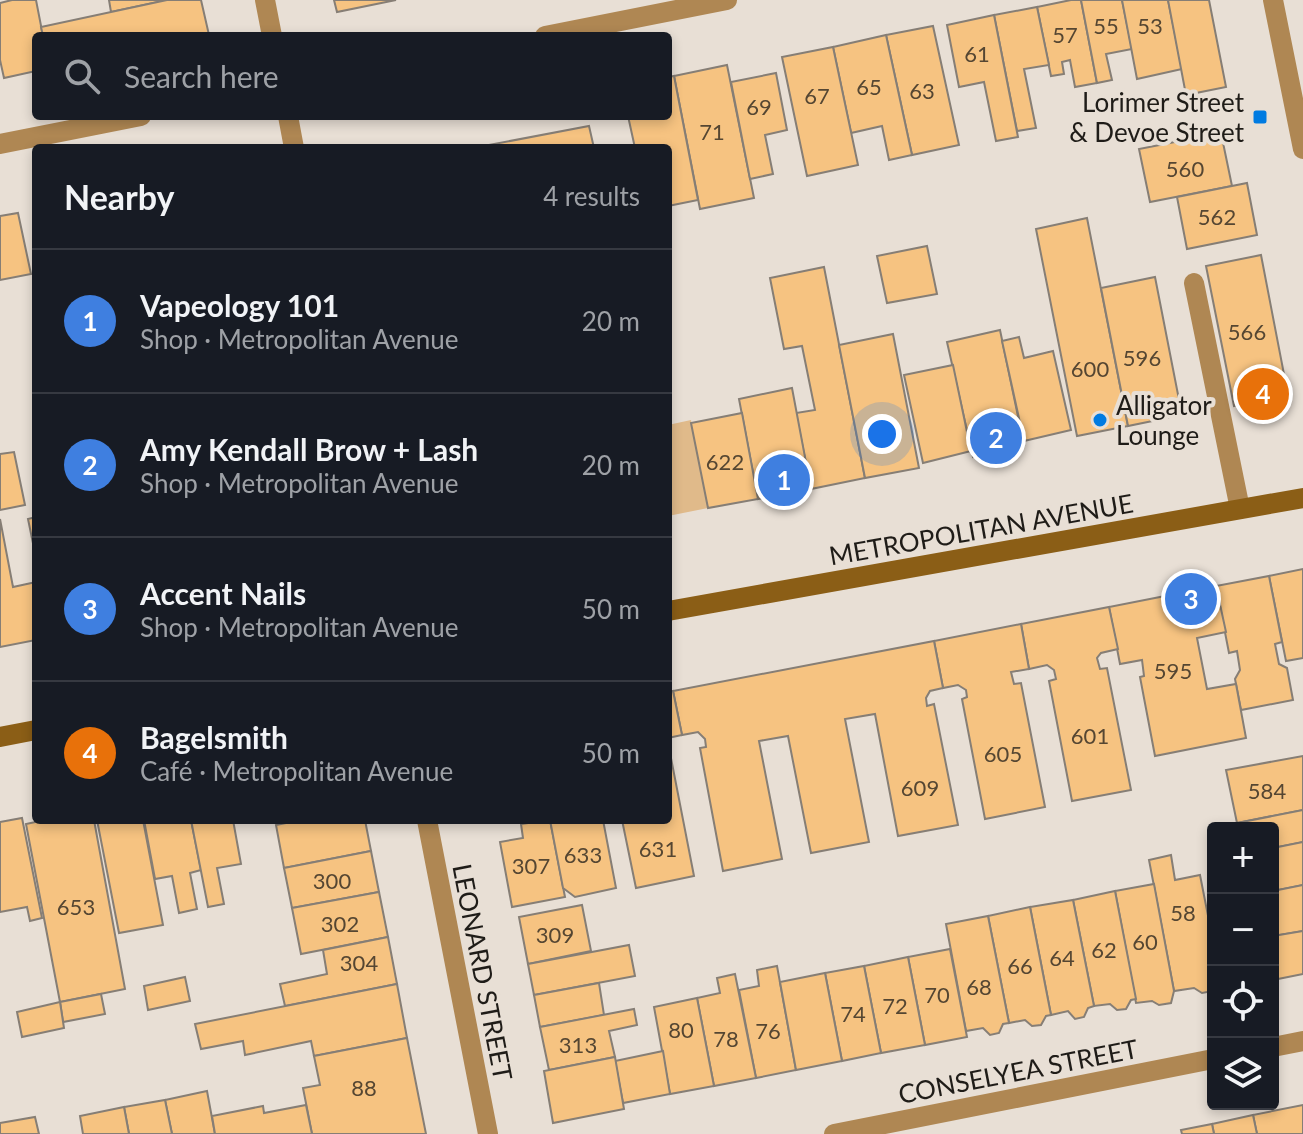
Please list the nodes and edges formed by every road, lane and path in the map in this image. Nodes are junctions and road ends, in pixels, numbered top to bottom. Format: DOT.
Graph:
graph roads {
  1 [pos="265,0"];
  2 [pos="727,0"];
  3 [pos="1273,0"];
  4 [pos="271,32"];
  5 [pos="565,32"];
  6 [pos="121,120"];
  7 [pos="289,120"];
  8 [pos="0,144"];
  9 [pos="293,144"];
  10 [pos="1303,149"];
  11 [pos="1194,283"];
  12 [pos="1303,498"];
  13 [pos="1240,509"];
  14 [pos="672,610"];
  15 [pos="32,731"];
  16 [pos="0,737"];
  17 [pos="428,824"];
  18 [pos="1303,1041"];
  19 [pos="1279,1046"];
  20 [pos="1207,1060"];
  21 [pos="488,1134"];
  22 [pos="834,1134"];
  1 -- 4 [label="street"];
  2 -- 5 [label="street"];
  3 -- 10 [label="street"];
  6 -- 8 [label="street"];
  7 -- 9 [label="street"];
  11 -- 13 [label="street"];
  12 -- 13 [label="main road, METROPOLITAN AVENUE"];
  13 -- 14 [label="main road, METROPOLITAN AVENUE"];
  15 -- 16 [label="main road"];
  17 -- 21 [label="street, LEONARD STREET"];
  18 -- 19 [label="street"];
  20 -- 22 [label="street, CONSELYEA STREET"];
}
